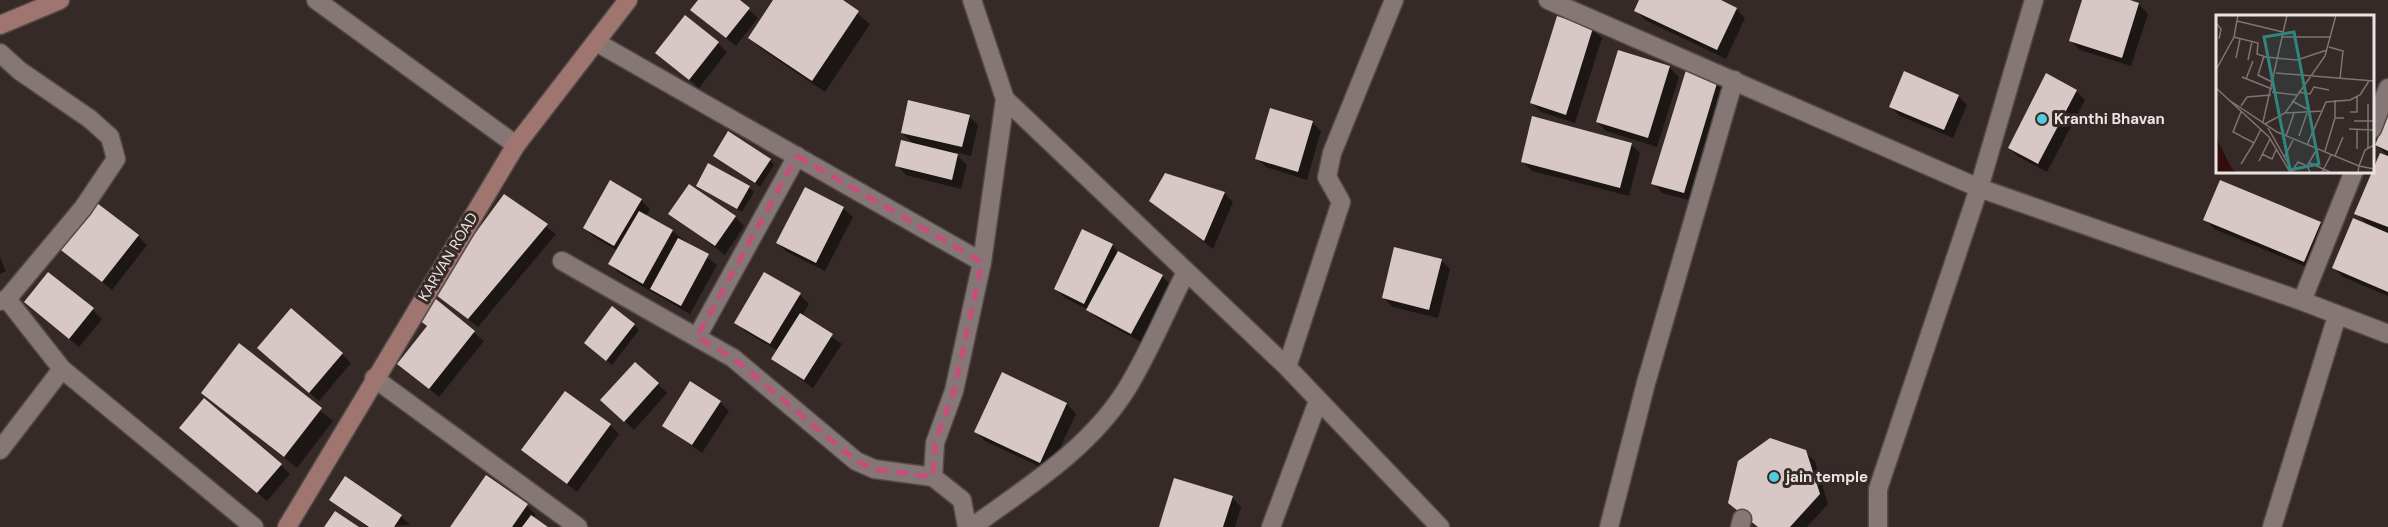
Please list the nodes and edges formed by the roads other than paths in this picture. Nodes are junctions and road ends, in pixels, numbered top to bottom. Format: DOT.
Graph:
graph roads {
  1 [pos="60,0"];
  2 [pos="316,0"];
  3 [pos="628,0"];
  4 [pos="972,0"];
  5 [pos="1394,0"];
  6 [pos="1548,0"];
  7 [pos="2034,0"];
  8 [pos="1574,5"];
  9 [pos="0,25"];
  10 [pos="596,42"];
  11 [pos="0,53"];
  12 [pos="1734,80"];
  13 [pos="2388,88"];
  14 [pos="1005,99"];
  15 [pos="2373,126"];
  16 [pos="516,145"];
  17 [pos="797,156"];
  18 [pos="2354,172"];
  19 [pos="1979,188"];
  20 [pos="562,261"];
  21 [pos="982,262"];
  22 [pos="1186,272"];
  23 [pos="3,300"];
  24 [pos="2302,300"];
  25 [pos="2337,316"];
  26 [pos="2388,334"];
  27 [pos="696,337"];
  28 [pos="1287,367"];
  29 [pos="62,369"];
  30 [pos="374,378"];
  31 [pos="1318,401"];
  32 [pos="0,450"];
  33 [pos="933,477"];
  34 [pos="254,527"];
  35 [pos="287,527"];
  36 [pos="578,527"];
  37 [pos="967,527"];
  38 [pos="972,527"];
  39 [pos="1271,527"];
  40 [pos="1440,527"];
  41 [pos="1609,527"];
  42 [pos="1878,527"];
  43 [pos="2271,527"];
  1 -- 9 [label="street"];
  2 -- 16 [label="street"];
  3 -- 10 [label="street, KARVAN ROAD"];
  4 -- 14 [label="street"];
  5 -- 28 [label="street"];
  6 -- 8 [label="street"];
  7 -- 19 [label="street"];
  8 -- 12 [label="street"];
  10 -- 16 [label="street, KARVAN ROAD"];
  10 -- 17 [label="street"];
  11 -- 23 [label="street"];
  12 -- 19 [label="street"];
  12 -- 41 [label="street"];
  13 -- 15 [label="street"];
  14 -- 21 [label="street"];
  14 -- 22 [label="street"];
  16 -- 30 [label="street, KARVAN ROAD"];
  17 -- 21 [label="street"];
  17 -- 27 [label="street"];
  18 -- 24 [label="street"];
  19 -- 24 [label="street"];
  19 -- 42 [label="street"];
  20 -- 27 [label="street"];
  21 -- 33 [label="street"];
  22 -- 28 [label="street"];
  22 -- 38 [label="street"];
  23 -- 29 [label="street"];
  24 -- 25 [label="street"];
  25 -- 26 [label="street"];
  25 -- 43 [label="street"];
  27 -- 33 [label="street"];
  28 -- 31 [label="street"];
  29 -- 32 [label="street"];
  29 -- 34 [label="street"];
  30 -- 35 [label="street, KARVAN ROAD"];
  30 -- 36 [label="street"];
  31 -- 39 [label="street"];
  31 -- 40 [label="street"];
  33 -- 37 [label="street"];
}
